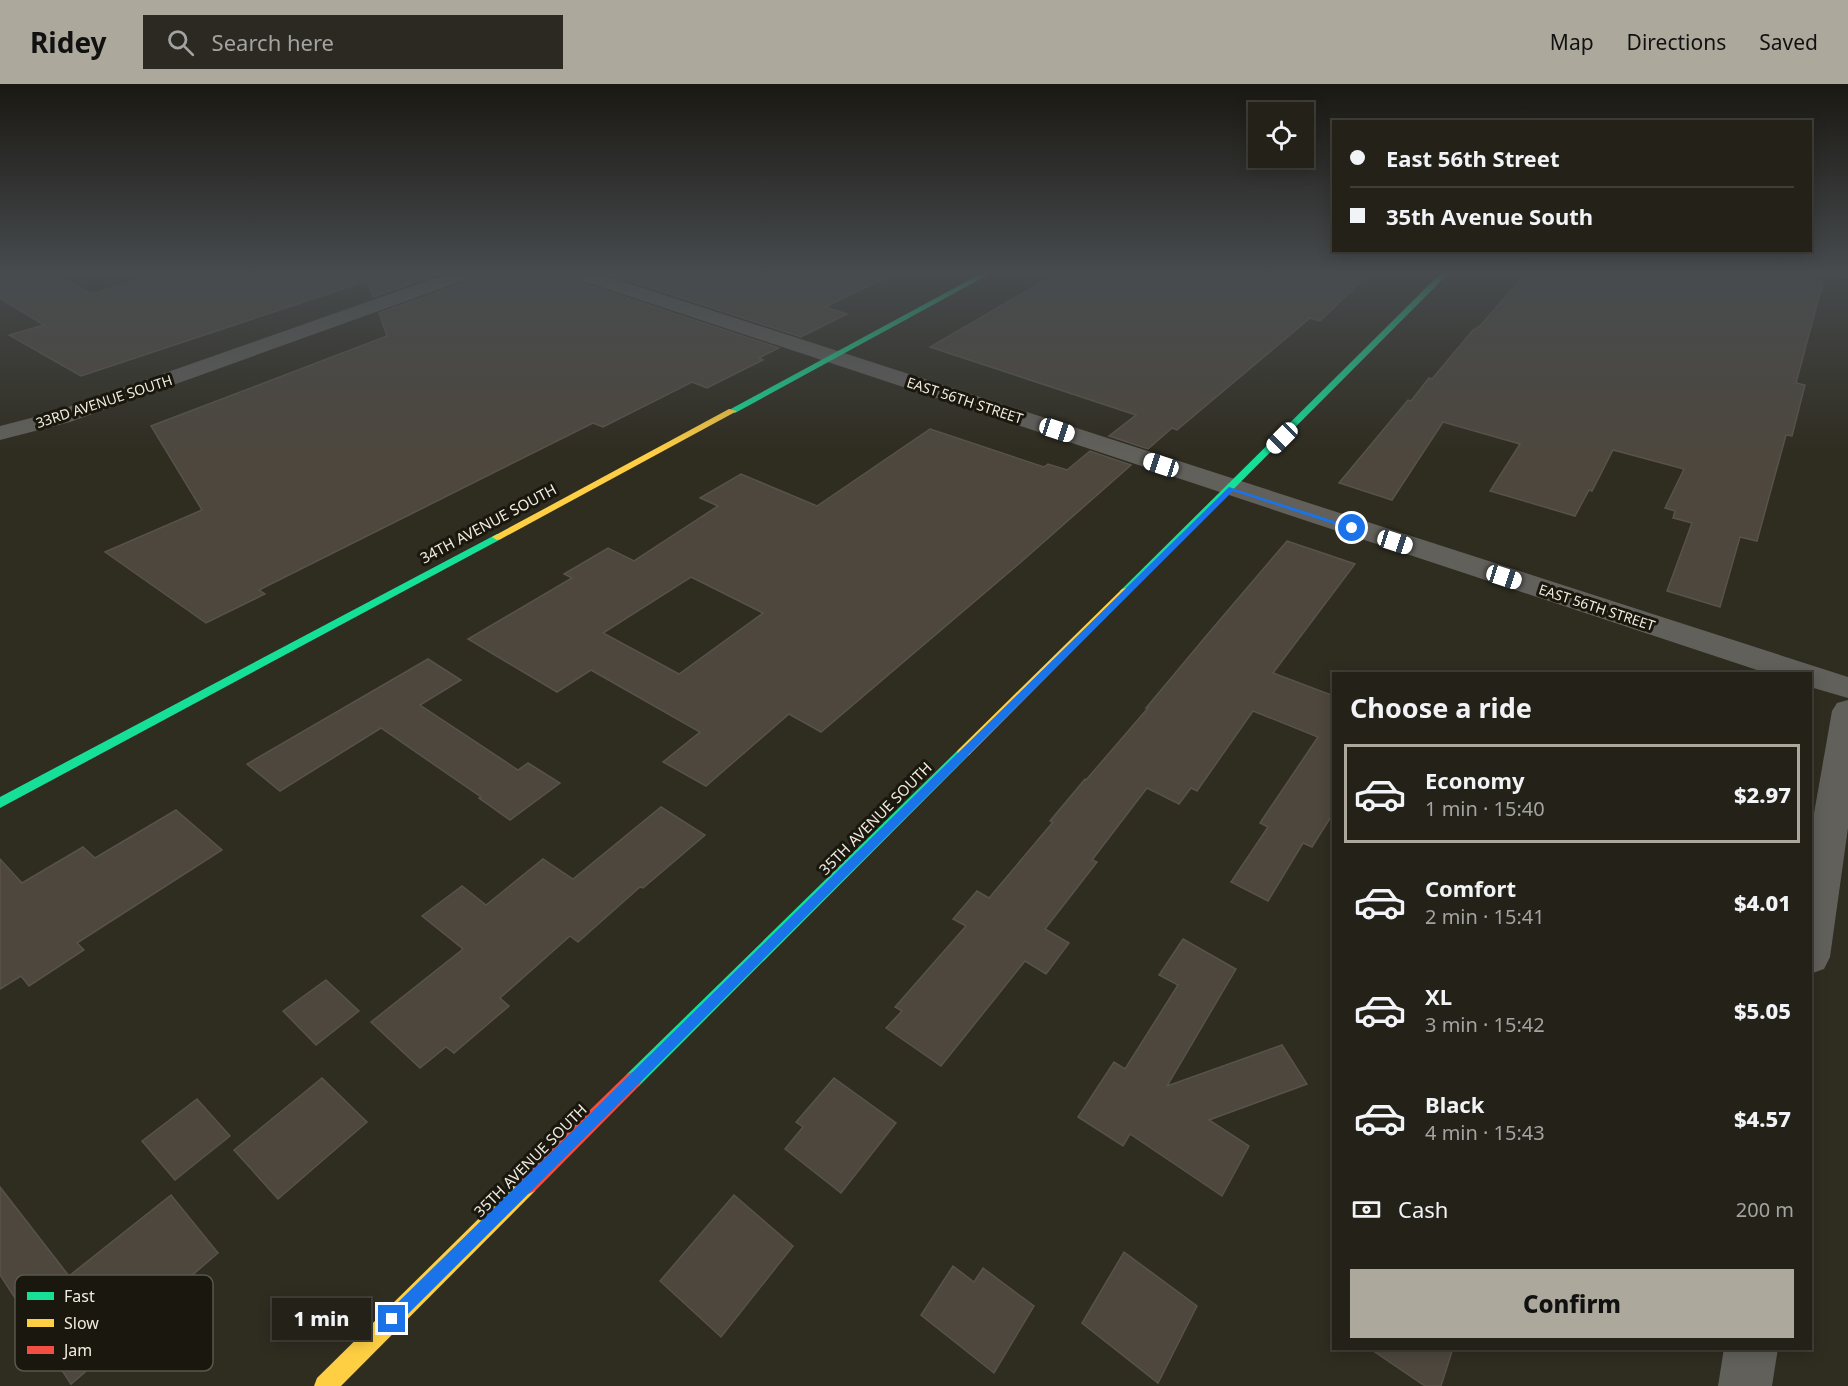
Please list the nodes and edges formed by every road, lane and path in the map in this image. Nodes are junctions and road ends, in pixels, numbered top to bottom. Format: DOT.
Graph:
graph roads {
  1 [pos="304,332"];
  2 [pos="754,332"];
  3 [pos="880,332"];
  4 [pos="1388,332"];
  5 [pos="832,357"];
  6 [pos="2,432"];
  7 [pos="1232,488"];
  8 [pos="1797,672"];
  9 [pos="1812,677"];
  10 [pos="1848,688"];
  11 [pos="1848,711"];
  12 [pos="0,803"];
  13 [pos="1812,944"];
  14 [pos="1751,1350"];
  15 [pos="325,1386"];
  16 [pos="1745,1386"];
  1 -- 6 [label="street, 33RD AVENUE SOUTH"];
  2 -- 5 [label="street, EAST 56TH STREET"];
  3 -- 5 [label="street, 34TH AVENUE SOUTH"];
  4 -- 7 [label="street, 35TH AVENUE SOUTH"];
  5 -- 7 [label="street, EAST 56TH STREET"];
  5 -- 12 [label="street, 34TH AVENUE SOUTH"];
  7 -- 8 [label="street, EAST 56TH STREET"];
  7 -- 15 [label="street, 35TH AVENUE SOUTH"];
  9 -- 10 [label="street"];
  11 -- 13 [label="street"];
  14 -- 16 [label="street"];
}
